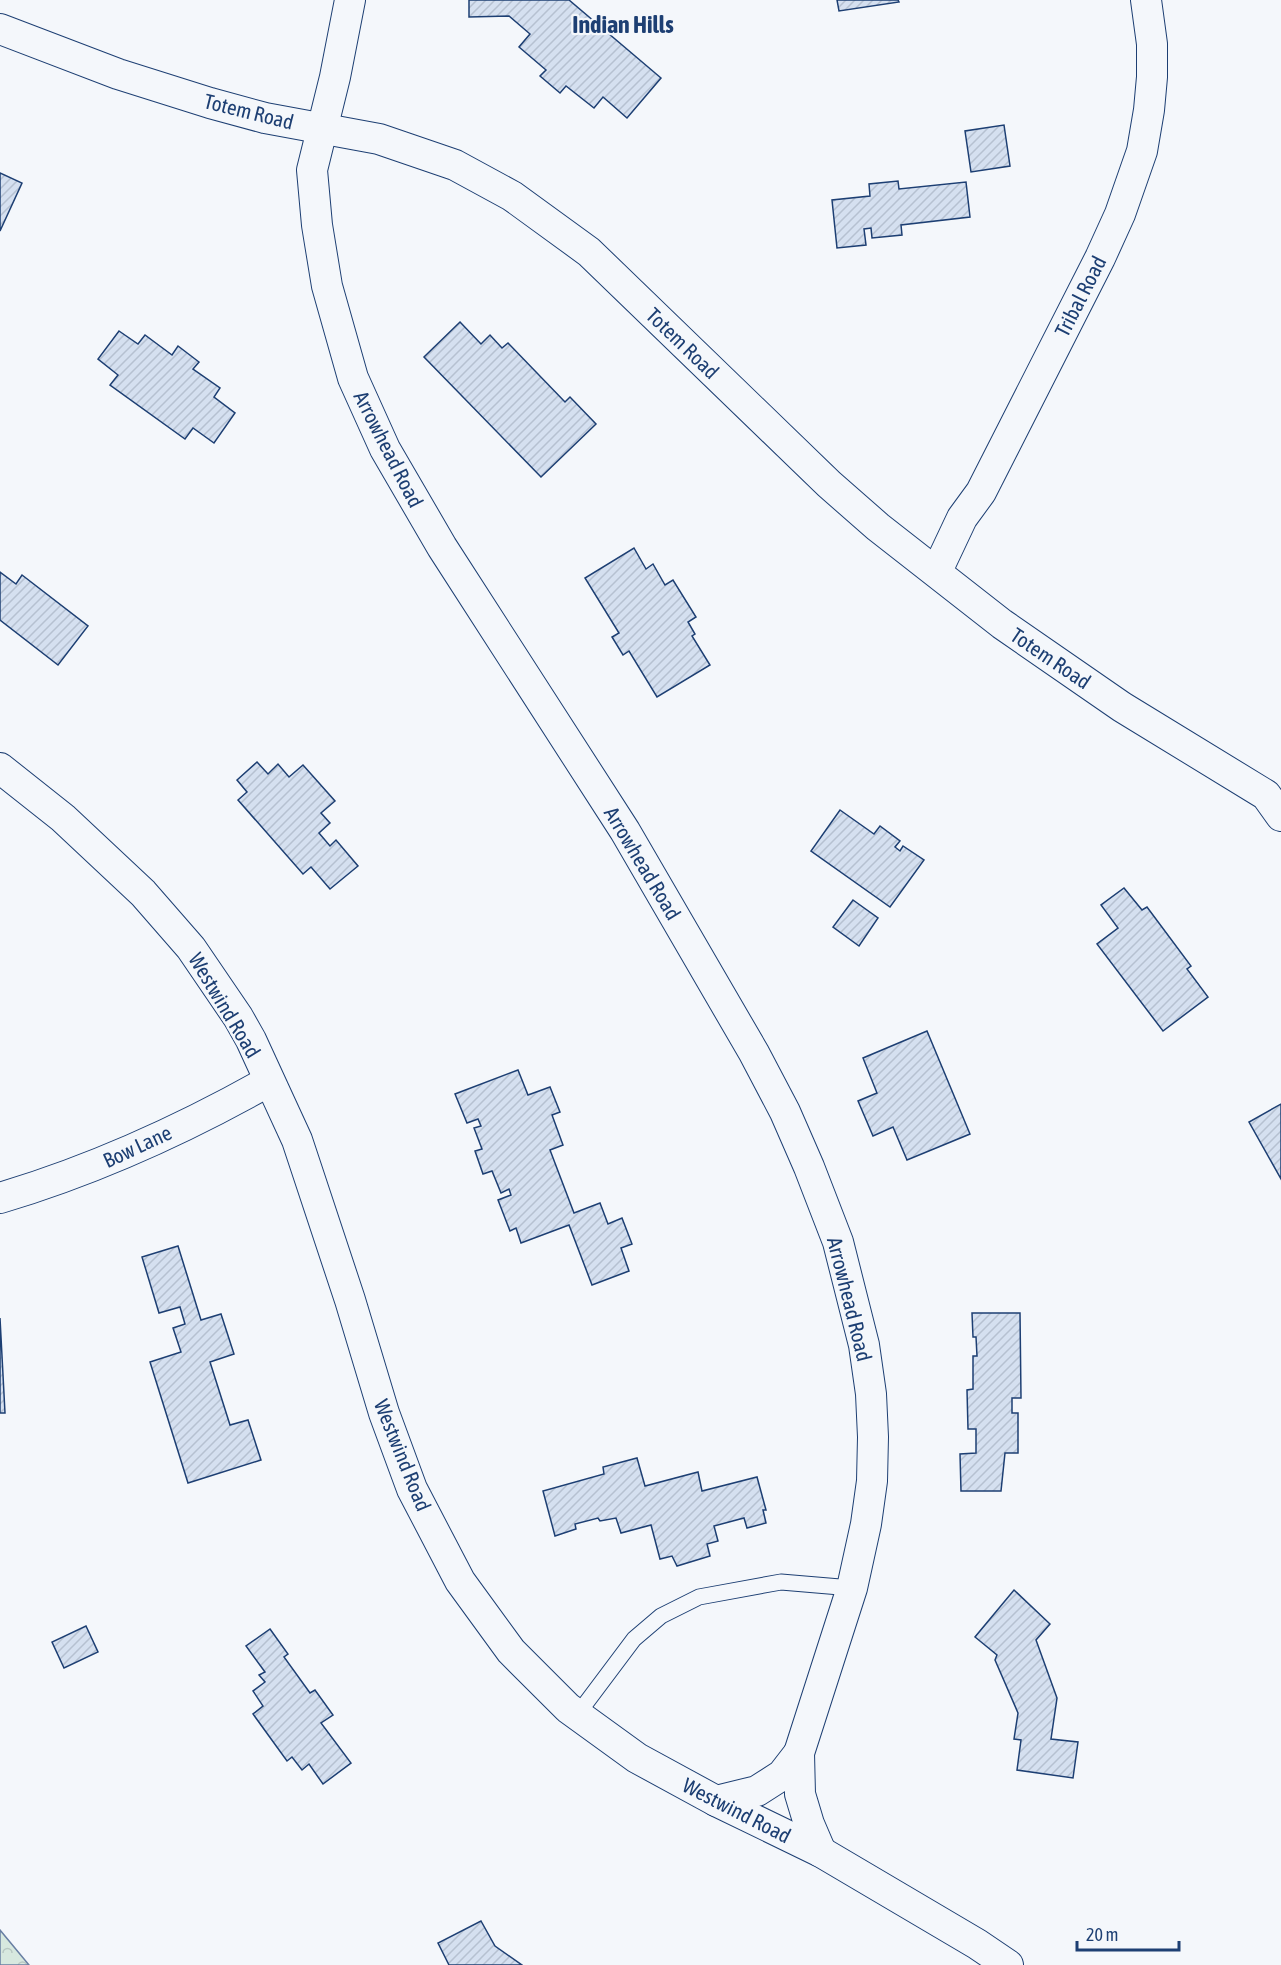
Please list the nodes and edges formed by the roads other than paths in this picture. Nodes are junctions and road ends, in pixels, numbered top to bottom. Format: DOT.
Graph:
graph roads {
  1 [pos="350,0"];
  2 [pos="1146,0"];
  3 [pos="0,29"];
  4 [pos="322,128"];
  5 [pos="936,571"];
  6 [pos="0,768"];
  7 [pos="1276,803"];
  8 [pos="269,1080"];
  9 [pos="0,1198"];
  10 [pos="852,1588"];
  11 [pos="577,1715"];
  12 [pos="799,1753"];
  13 [pos="716,1802"];
  14 [pos="821,1852"];
  15 [pos="1008,1965"];
  1 -- 4 [label="street, Arrowhead Road"];
  2 -- 5 [label="street, Tribal Road"];
  3 -- 4 [label="street, Totem Road"];
  4 -- 5 [label="street, Totem Road"];
  4 -- 10 [label="street, Arrowhead Road"];
  5 -- 7 [label="street, Totem Road"];
  6 -- 8 [label="street, Westwind Road"];
  8 -- 9 [label="street, Bow Lane"];
  8 -- 11 [label="street, Westwind Road"];
  10 -- 11 [label="lane"];
  10 -- 12 [label="street, Arrowhead Road"];
  11 -- 13 [label="street, Westwind Road"];
  12 -- 13 [label="street, Arrowhead Road"];
  12 -- 14 [label="street, Arrowhead Road"];
  13 -- 14 [label="street, Westwind Road"];
  14 -- 15 [label="street, Westwind Road"];
}
